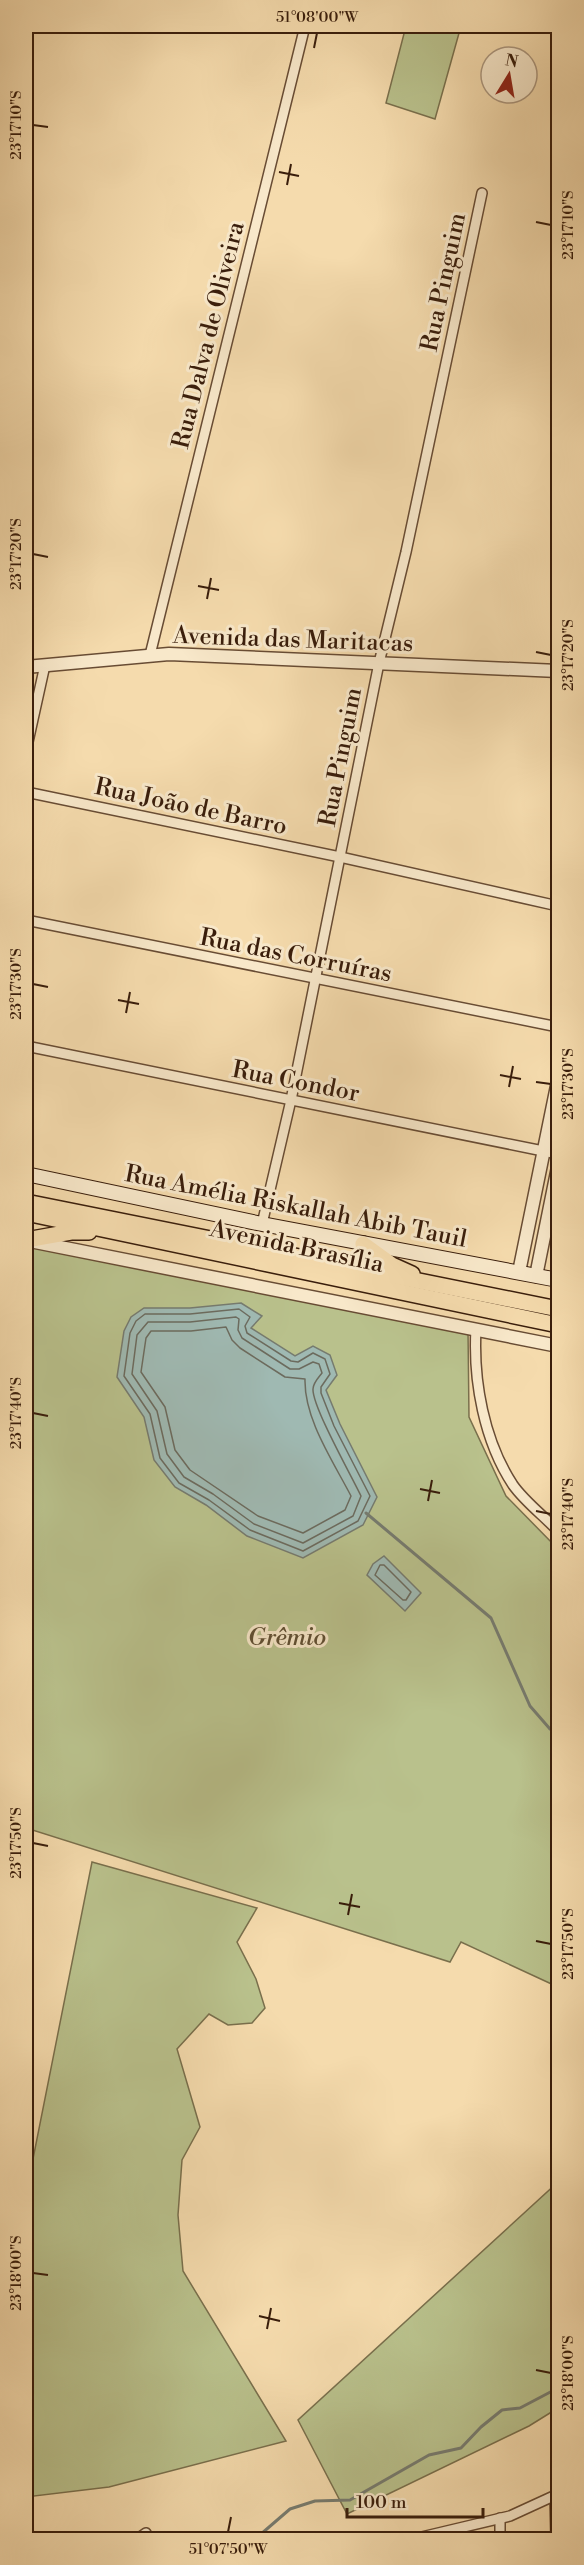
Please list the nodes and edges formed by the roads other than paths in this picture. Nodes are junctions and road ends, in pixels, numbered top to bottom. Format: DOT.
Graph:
graph roads {
  1 [pos="305,26"];
  2 [pos="482,193"];
  3 [pos="150,655"];
  4 [pos="379,663"];
  5 [pos="45,665"];
  6 [pos="26,668"];
  7 [pos="558,671"];
  8 [pos="26,751"];
  9 [pos="26,792"];
  10 [pos="340,857"];
  11 [pos="558,906"];
  12 [pos="26,920"];
  13 [pos="315,978"];
  14 [pos="558,1027"];
  15 [pos="26,1046"];
  16 [pos="558,1081"];
  17 [pos="291,1100"];
  18 [pos="544,1151"];
  19 [pos="558,1154"];
  20 [pos="558,1167"];
  21 [pos="26,1174"];
  22 [pos="557,1186"];
  23 [pos="26,1202"];
  24 [pos="26,1213"];
  25 [pos="262,1224"];
  26 [pos="135,1236"];
  27 [pos="26,1240"];
  28 [pos="363,1244"];
  29 [pos="519,1272"];
  30 [pos="536,1276"];
  31 [pos="558,1280"];
  32 [pos="457,1290"];
  33 [pos="558,1309"];
  34 [pos="558,1325"];
  35 [pos="476,1329"];
  36 [pos="558,1346"];
  37 [pos="558,1531"];
  38 [pos="557,2495"];
  39 [pos="500,2518"];
  40 [pos="147,2534"];
  41 [pos="447,2535"];
  42 [pos="136,2540"];
  43 [pos="409,2540"];
  44 [pos="500,2540"];
  45 [pos="556,2540"];
  1 -- 3 [label="street, Rua Dalva de Oliveira"];
  2 -- 4 [label="street, Rua Pinguim"];
  3 -- 4 [label="street, Avenida das Maritacas"];
  3 -- 5 [label="street, Avenida das Maritacas"];
  4 -- 7 [label="street, Avenida das Maritacas"];
  4 -- 10 [label="street, Rua Pinguim"];
  5 -- 6 [label="street, Avenida das Maritacas"];
  5 -- 8 [label="street"];
  9 -- 10 [label="street, Rua João de Barro"];
  10 -- 11 [label="street, Rua João de Barro"];
  10 -- 13 [label="street, Rua Pinguim"];
  12 -- 13 [label="street, Rua das Corruíras"];
  13 -- 14 [label="street, Rua das Corruíras"];
  13 -- 17 [label="street, Rua Pinguim"];
  15 -- 17 [label="street, Rua Condor"];
  16 -- 18 [label="street"];
  17 -- 18 [label="street, Rua Condor"];
  17 -- 25 [label="street, Rua Pinguim"];
  18 -- 19 [label="street, Rua Condor"];
  18 -- 29 [label="street"];
  20 -- 22 [label="street"];
  21 -- 25 [label="main road, Rua Amélia Riskallah Abib Tauil"];
  22 -- 30 [label="street"];
  23 -- 32 [label="highway, Avenida Brasília"];
  24 -- 26 [label="highway, Avenida Brasília"];
  25 -- 28 [label="main road, Rua Amélia Riskallah Abib Tauil"];
  26 -- 27 [label="highway"];
  26 -- 34 [label="highway, Avenida Brasília"];
  27 -- 35 [label="street"];
  28 -- 29 [label="main road, Rua Amélia Riskallah Abib Tauil"];
  28 -- 32 [label="highway"];
  29 -- 30 [label="main road, Rua Amélia Riskallah Abib Tauil"];
  30 -- 31 [label="main road, Rua Amélia Riskallah Abib Tauil"];
  32 -- 33 [label="highway, Avenida Brasília"];
  35 -- 36 [label="street"];
  35 -- 37 [label="street"];
  38 -- 39 [label="street"];
  38 -- 45 [label="street"];
  39 -- 41 [label="street"];
  39 -- 44 [label="street"];
  40 -- 42 [label="street"];
  41 -- 43 [label="street"];
}
